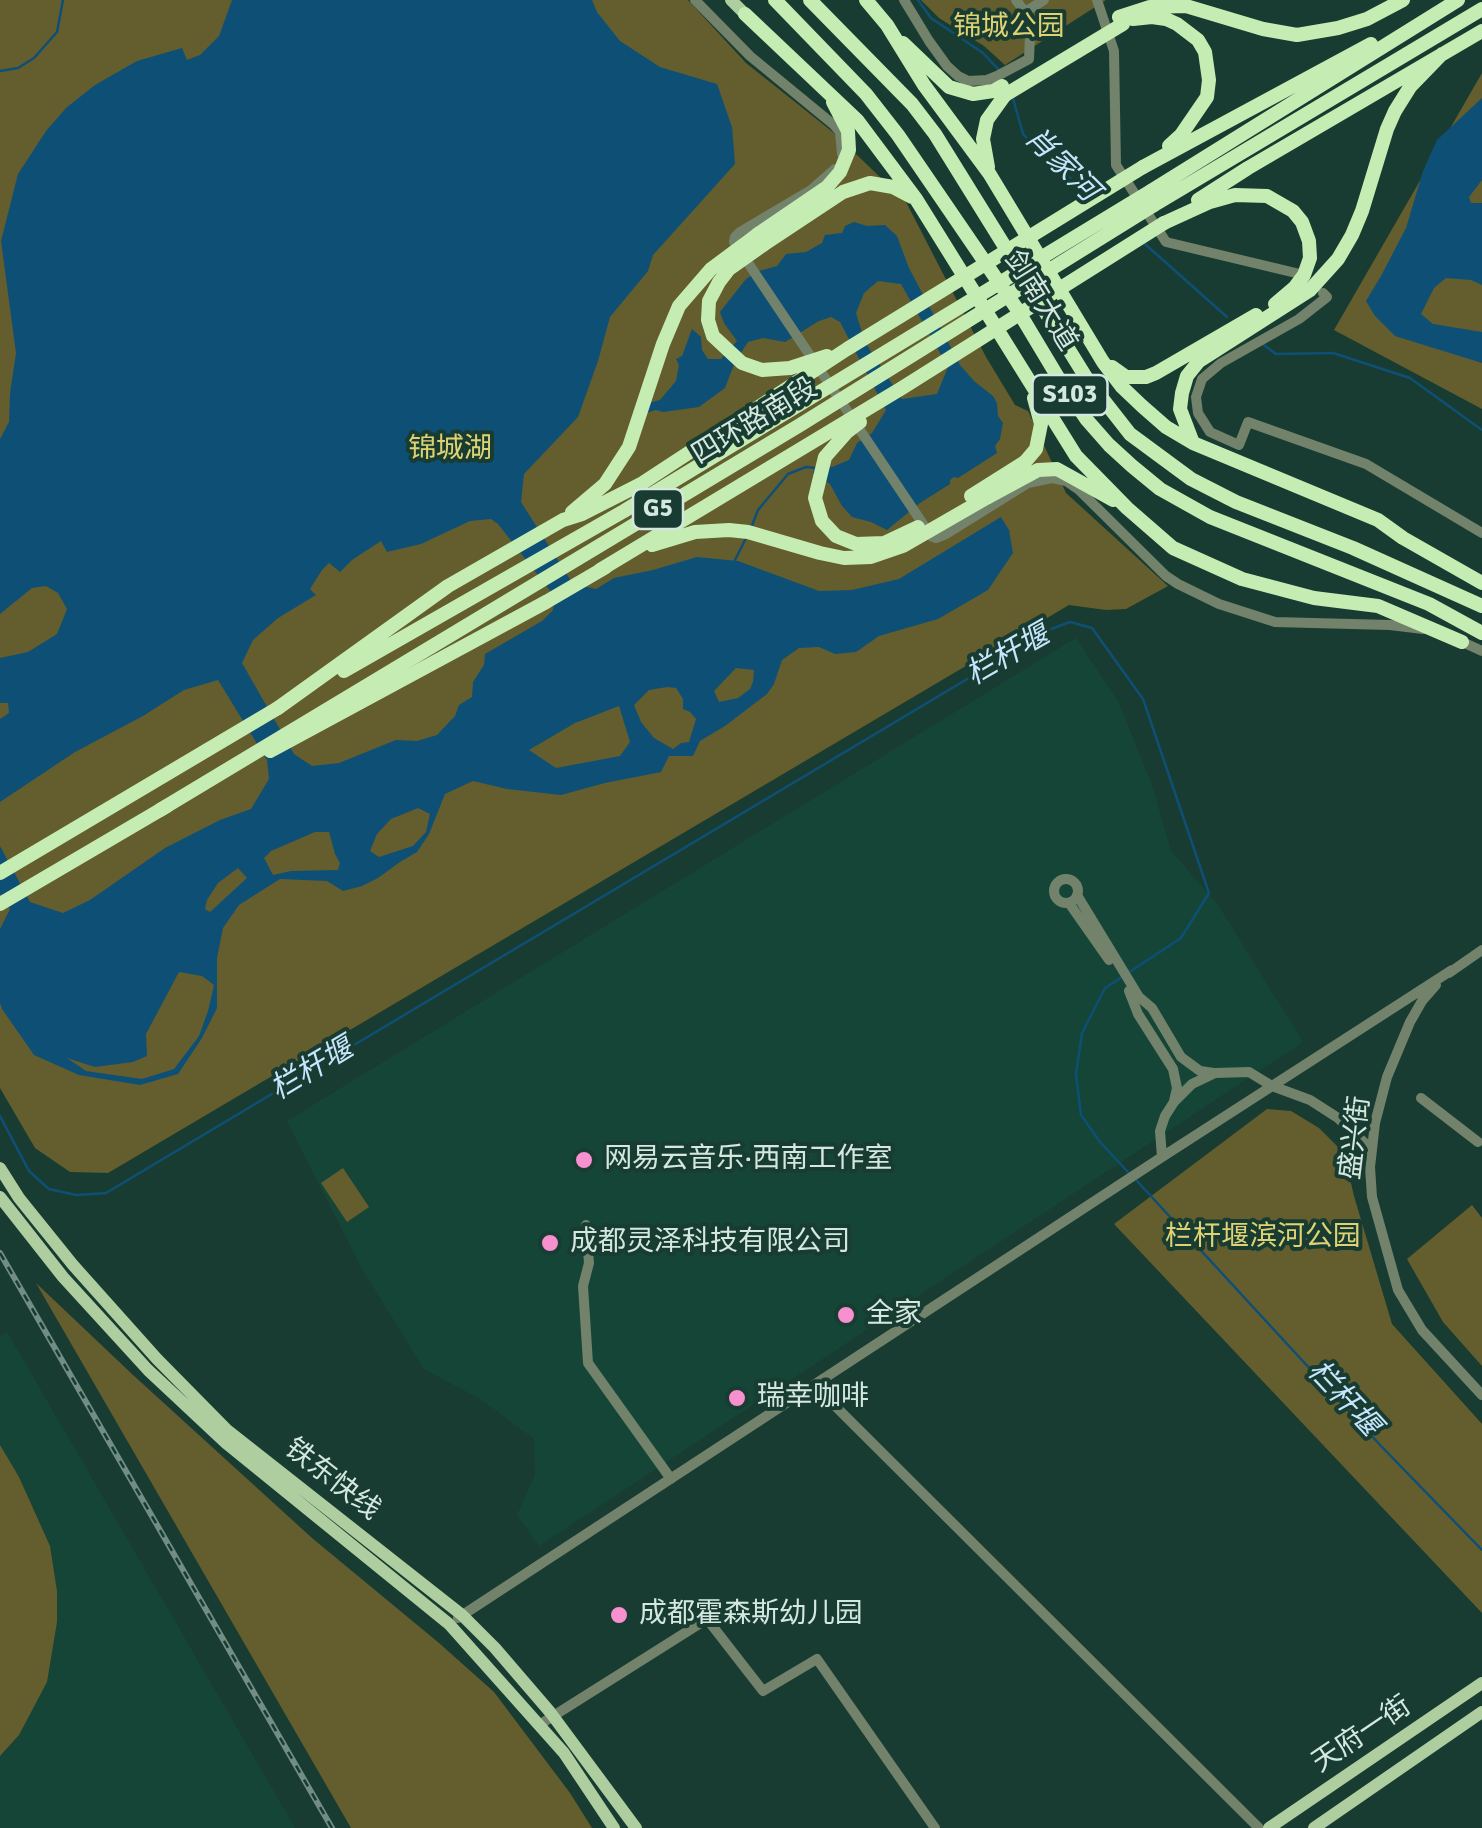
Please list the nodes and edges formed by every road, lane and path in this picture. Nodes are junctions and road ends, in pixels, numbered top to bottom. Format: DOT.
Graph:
graph roads {
  1 [pos="695,0"];
  2 [pos="731,0"];
  3 [pos="810,0"];
  4 [pos="866,0"];
  5 [pos="904,0"];
  6 [pos="1016,0"];
  7 [pos="1044,0"];
  8 [pos="1097,0"];
  9 [pos="1403,0"];
  10 [pos="1457,0"];
  11 [pos="776,3"];
  12 [pos="1482,9"];
  13 [pos="1025,12"];
  14 [pos="746,14"];
  15 [pos="1121,21"];
  16 [pos="887,25"];
  17 [pos="1482,31"];
  18 [pos="1442,54"];
  19 [pos="1003,83"];
  20 [pos="826,88"];
  21 [pos="1143,167"];
  22 [pos="989,172"];
  23 [pos="1153,198"];
  24 [pos="916,200"];
  25 [pos="1164,222"];
  26 [pos="760,240"];
  27 [pos="1300,274"];
  28 [pos="1323,292"];
  29 [pos="847,349"];
  30 [pos="1102,362"];
  31 [pos="1030,383"];
  32 [pos="902,388"];
  33 [pos="1193,444"];
  34 [pos="1127,508"];
  35 [pos="563,520"];
  36 [pos="1482,533"];
  37 [pos="600,570"];
  38 [pos="1482,584"];
  39 [pos="1482,606"];
  40 [pos="1482,633"];
  41 [pos="1462,642"];
  42 [pos="1482,651"];
  43 [pos="278,708"];
  44 [pos="160,810"];
  45 [pos="0,872"];
  46 [pos="1073,899"];
  47 [pos="0,904"];
  48 [pos="1482,950"];
  49 [pos="1452,970"];
  50 [pos="1134,992"];
  51 [pos="1215,1072"];
  52 [pos="1272,1086"];
  53 [pos="1422,1098"];
  54 [pos="1174,1102"];
  55 [pos="1478,1142"];
  56 [pos="1372,1150"];
  57 [pos="1162,1157"];
  58 [pos="0,1168"];
  59 [pos="0,1196"];
  60 [pos="586,1225"];
  61 [pos="814,1385"];
  62 [pos="1482,1394"];
  63 [pos="670,1479"];
  64 [pos="462,1616"];
  65 [pos="449,1624"];
  66 [pos="1482,1683"];
  67 [pos="1482,1712"];
  68 [pos="553,1716"];
  69 [pos="539,1725"];
  70 [pos="614,1828"];
  71 [pos="636,1828"];
  72 [pos="935,1828"];
  73 [pos="1260,1828"];
  74 [pos="1269,1828"];
  75 [pos="1314,1828"];
  1 -- 41 [label="street"];
  2 -- 14 [label="main road"];
  3 -- 39 [label="highway, 剑南大道 / S103"];
  4 -- 16 [label="highway"];
  5 -- 19 [label="street"];
  6 -- 13 [label="street"];
  7 -- 13 [label="street"];
  8 -- 27 [label="street"];
  9 -- 15 [label="highway"];
  10 -- 21 [label="highway"];
  10 -- 23 [label="highway, 四环路南段 / G5"];
  11 -- 40 [label="highway, 剑南大道 / S103"];
  12 -- 23 [label="highway, 四环路南段 / G5"];
  13 -- 19 [label="street"];
  14 -- 20 [label="highway"];
  15 -- 19 [label="highway, bridge"];
  15 -- 21 [label="highway"];
  16 -- 19 [label="highway"];
  16 -- 22 [label="highway"];
  17 -- 18 [label="highway"];
  18 -- 25 [label="highway"];
  18 -- 33 [label="highway"];
  19 -- 22 [label="highway"];
  20 -- 24 [label="highway"];
  20 -- 26 [label="highway"];
  21 -- 29 [label="highway, bridge"];
  22 -- 30 [label="highway"];
  23 -- 43 [label="highway, 四环路南段 / G5, bridge"];
  23 -- 44 [label="highway, 四环路南段 / G5, bridge"];
  24 -- 26 [label="highway"];
  24 -- 31 [label="highway"];
  25 -- 30 [label="highway"];
  25 -- 32 [label="highway, bridge"];
  26 -- 29 [label="highway, bridge"];
  26 -- 35 [label="highway, bridge"];
  28 -- 36 [label="street"];
  29 -- 35 [label="highway, bridge"];
  30 -- 33 [label="highway"];
  31 -- 32 [label="highway, bridge"];
  31 -- 34 [label="highway"];
  32 -- 37 [label="highway, bridge"];
  33 -- 38 [label="highway"];
  34 -- 37 [label="highway, bridge"];
  34 -- 41 [label="highway"];
  35 -- 43 [label="highway, bridge"];
  37 -- 44 [label="highway, bridge"];
  41 -- 42 [label="street"];
  43 -- 45 [label="highway, 四环路南段 / G5"];
  44 -- 47 [label="highway, 四环路南段 / G5"];
  46 -- 50 [label="street"];
  48 -- 49 [label="street, 盛兴街"];
  49 -- 52 [label="street"];
  49 -- 56 [label="street, 盛兴街"];
  50 -- 51 [label="street"];
  50 -- 54 [label="street"];
  51 -- 52 [label="street"];
  51 -- 54 [label="street"];
  52 -- 56 [label="street"];
  52 -- 57 [label="street"];
  53 -- 55 [label="street"];
  54 -- 57 [label="street"];
  56 -- 62 [label="street, 盛兴街"];
  57 -- 61 [label="street"];
  58 -- 64 [label="main road, 铁东快线"];
  59 -- 65 [label="main road, 铁东快线"];
  60 -- 63 [label="street"];
  61 -- 63 [label="street"];
  61 -- 73 [label="street"];
  63 -- 64 [label="street"];
  64 -- 65 [label="street"];
  64 -- 68 [label="main road, 铁东快线"];
  65 -- 69 [label="main road, 铁东快线"];
  66 -- 74 [label="main road, 天府一街"];
  67 -- 75 [label="main road, 天府一街"];
  68 -- 69 [label="street"];
  68 -- 71 [label="main road, 铁东快线"];
  68 -- 72 [label="street"];
  69 -- 70 [label="main road, 铁东快线"];
}
